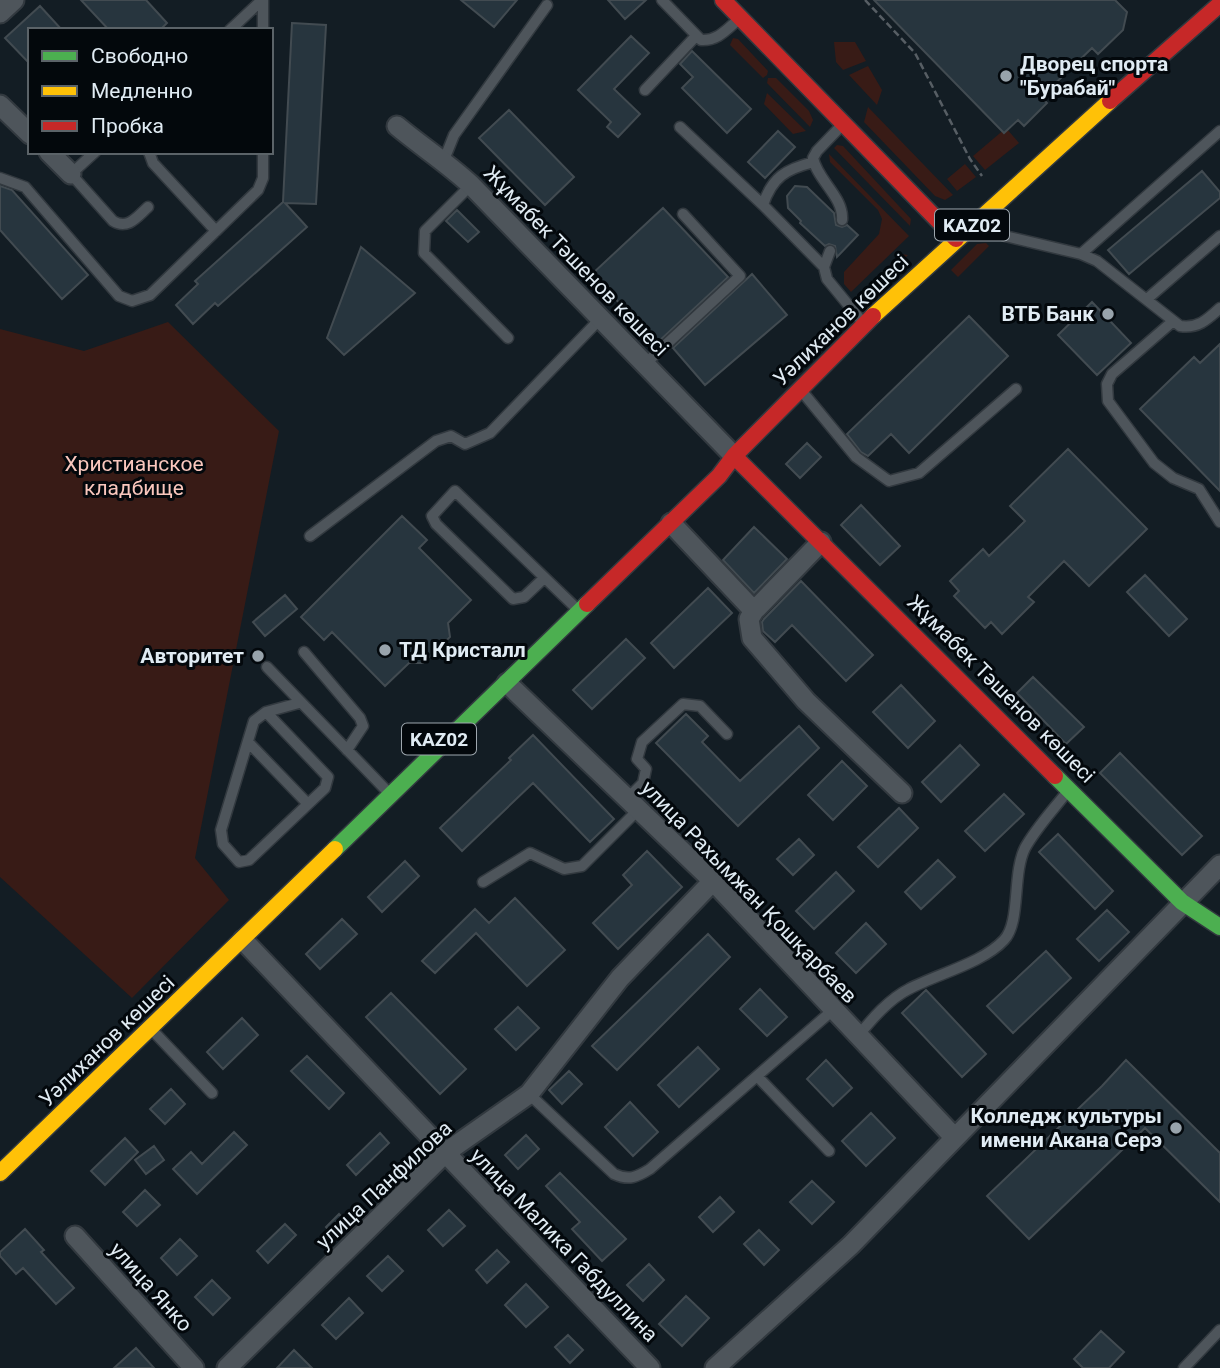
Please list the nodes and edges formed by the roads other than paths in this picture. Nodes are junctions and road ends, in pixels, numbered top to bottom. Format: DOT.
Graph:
graph roads {
  1 [pos="14,0"];
  2 [pos="263,0"];
  3 [pos="662,0"];
  4 [pos="723,0"];
  5 [pos="1220,4"];
  6 [pos="547,5"];
  7 [pos="0,13"];
  8 [pos="740,18"];
  9 [pos="232,28"];
  10 [pos="263,28"];
  11 [pos="696,36"];
  12 [pos="645,90"];
  13 [pos="0,105"];
  14 [pos="843,123"];
  15 [pos="397,126"];
  16 [pos="680,127"];
  17 [pos="1220,131"];
  18 [pos="28,132"];
  19 [pos="51,154"];
  20 [pos="93,154"];
  21 [pos="150,154"];
  22 [pos="263,154"];
  23 [pos="444,160"];
  24 [pos="814,162"];
  25 [pos="71,174"];
  26 [pos="0,178"];
  27 [pos="471,185"];
  28 [pos="763,205"];
  29 [pos="148,207"];
  30 [pos="683,214"];
  31 [pos="842,220"];
  32 [pos="977,220"];
  33 [pos="216,231"];
  34 [pos="1220,236"];
  35 [pos="956,239"];
  36 [pos="830,251"];
  37 [pos="1081,254"];
  38 [pos="824,267"];
  39 [pos="1147,299"];
  40 [pos="1220,308"];
  41 [pos="600,319"];
  42 [pos="1172,322"];
  43 [pos="864,324"];
  44 [pos="508,338"];
  45 [pos="645,364"];
  46 [pos="1016,389"];
  47 [pos="800,390"];
  48 [pos="734,456"];
  49 [pos="1220,522"];
  50 [pos="671,523"];
  51 [pos="310,536"];
  52 [pos="821,542"];
  53 [pos="544,578"];
  54 [pos="574,607"];
  55 [pos="754,611"];
  56 [pos="304,652"];
  57 [pos="267,667"];
  58 [pos="507,683"];
  59 [pos="299,703"];
  60 [pos="265,712"];
  61 [pos="727,734"];
  62 [pos="248,742"];
  63 [pos="347,750"];
  64 [pos="1069,789"];
  65 [pos="386,790"];
  66 [pos="902,793"];
  67 [pos="309,804"];
  68 [pos="633,805"];
  69 [pos="1220,865"];
  70 [pos="713,881"];
  71 [pos="483,882"];
  72 [pos="1182,902"];
  73 [pos="1220,927"];
  74 [pos="243,940"];
  75 [pos="834,1010"];
  76 [pos="149,1027"];
  77 [pos="858,1036"];
  78 [pos="757,1076"];
  79 [pos="212,1093"];
  80 [pos="529,1094"];
  81 [pos="954,1137"];
  82 [pos="0,1141"];
  83 [pos="829,1151"];
  84 [pos="445,1153"];
  85 [pos="15,1158"];
  86 [pos="0,1173"];
  87 [pos="75,1236"];
  88 [pos="1220,1330"];
  89 [pos="194,1368"];
  90 [pos="227,1368"];
  91 [pos="650,1368"];
  92 [pos="715,1368"];
  93 [pos="1184,1368"];
  1 -- 7 [label="street"];
  2 -- 9 [label="lane"];
  2 -- 10 [label="lane"];
  3 -- 11 [label="lane"];
  4 -- 8 [label="main road"];
  5 -- 32 [label="main road, Уәлиханов көшесі / KАZ02"];
  6 -- 23 [label="lane"];
  8 -- 11 [label="lane"];
  8 -- 14 [label="main road"];
  11 -- 12 [label="lane"];
  13 -- 18 [label="street"];
  14 -- 24 [label="lane"];
  14 -- 35 [label="main road"];
  15 -- 23 [label="street, Жұмабек Тәшенов көшесі"];
  16 -- 28 [label="lane"];
  17 -- 37 [label="lane"];
  19 -- 25 [label="street"];
  20 -- 25 [label="lane"];
  21 -- 33 [label="lane"];
  22 -- 33 [label="lane"];
  23 -- 27 [label="street, Жұмабек Тәшенов көшесі"];
  24 -- 28 [label="lane"];
  24 -- 31 [label="lane"];
  25 -- 29 [label="lane"];
  26 -- 33 [label="lane"];
  27 -- 41 [label="street, Жұмабек Тәшенов көшесі"];
  27 -- 44 [label="lane"];
  28 -- 38 [label="lane"];
  30 -- 45 [label="lane"];
  32 -- 35 [label="main road, Уәлиханов көшесі / KАZ02"];
  32 -- 37 [label="lane"];
  34 -- 39 [label="lane"];
  35 -- 43 [label="main road, Уәлиханов көшесі / KАZ02"];
  36 -- 38 [label="lane"];
  37 -- 39 [label="lane"];
  38 -- 43 [label="lane"];
  39 -- 42 [label="lane"];
  40 -- 42 [label="lane"];
  41 -- 45 [label="street, Жұмабек Тәшенов көшесі"];
  41 -- 51 [label="lane"];
  42 -- 49 [label="lane"];
  43 -- 47 [label="main road, Уәлиханов көшесі / KАZ02"];
  45 -- 48 [label="street, Жұмабек Тәшенов көшесі"];
  46 -- 47 [label="lane"];
  47 -- 48 [label="main road, Уәлиханов көшесі / KАZ02"];
  48 -- 50 [label="main road, Уәлиханов көшесі / KАZ02"];
  48 -- 52 [label="main road, Жұмабек Тәшенов көшесі"];
  48 -- 54 [label="main road, KАZ02"];
  50 -- 55 [label="street"];
  50 -- 58 [label="main road, Уәлиханов көшесі / KАZ02"];
  52 -- 55 [label="street"];
  52 -- 64 [label="main road, Жұмабек Тәшенов көшесі"];
  53 -- 53 [label="lane"];
  53 -- 54 [label="lane"];
  54 -- 65 [label="main road, KАZ02"];
  55 -- 66 [label="street"];
  56 -- 63 [label="lane"];
  57 -- 59 [label="lane"];
  58 -- 68 [label="street, улица Рахымжан Қошқарбаев"];
  58 -- 74 [label="main road, KАZ02"];
  59 -- 60 [label="lane"];
  59 -- 63 [label="lane"];
  60 -- 62 [label="lane"];
  60 -- 67 [label="lane"];
  61 -- 68 [label="lane"];
  62 -- 67 [label="lane"];
  62 -- 67 [label="lane"];
  63 -- 65 [label="lane"];
  64 -- 72 [label="main road, Жұмабек Тәшенов көшесі"];
  64 -- 77 [label="lane"];
  65 -- 76 [label="main road, KАZ02"];
  68 -- 70 [label="street, улица Рахымжан Қошқарбаев"];
  68 -- 71 [label="lane"];
  69 -- 72 [label="street"];
  70 -- 75 [label="street, улица Рахымжан Қошқарбаев"];
  70 -- 80 [label="street, улица Панфилова"];
  72 -- 73 [label="main road, Жұмабек Тәшенов көшесі"];
  72 -- 81 [label="street"];
  74 -- 76 [label="main road, Уәлиханов көшесі / KАZ02"];
  74 -- 84 [label="street, улица Малика Габдуллина"];
  75 -- 77 [label="street, улица Рахымжан Қошқарбаев"];
  75 -- 78 [label="lane"];
  76 -- 79 [label="lane"];
  76 -- 85 [label="main road, Уәлиханов көшесі / KАZ02"];
  77 -- 81 [label="street, улица Рахымжан Қошқарбаев"];
  78 -- 80 [label="lane"];
  78 -- 83 [label="lane"];
  80 -- 84 [label="street, улица Панфилова"];
  81 -- 92 [label="street"];
  82 -- 85 [label="street"];
  84 -- 90 [label="street, улица Панфилова"];
  84 -- 91 [label="street, улица Малика Габдуллина"];
  85 -- 86 [label="main road, Уәлиханов көшесі / KАZ02"];
  87 -- 89 [label="street, улица Янко"];
  88 -- 93 [label="lane"];
}
